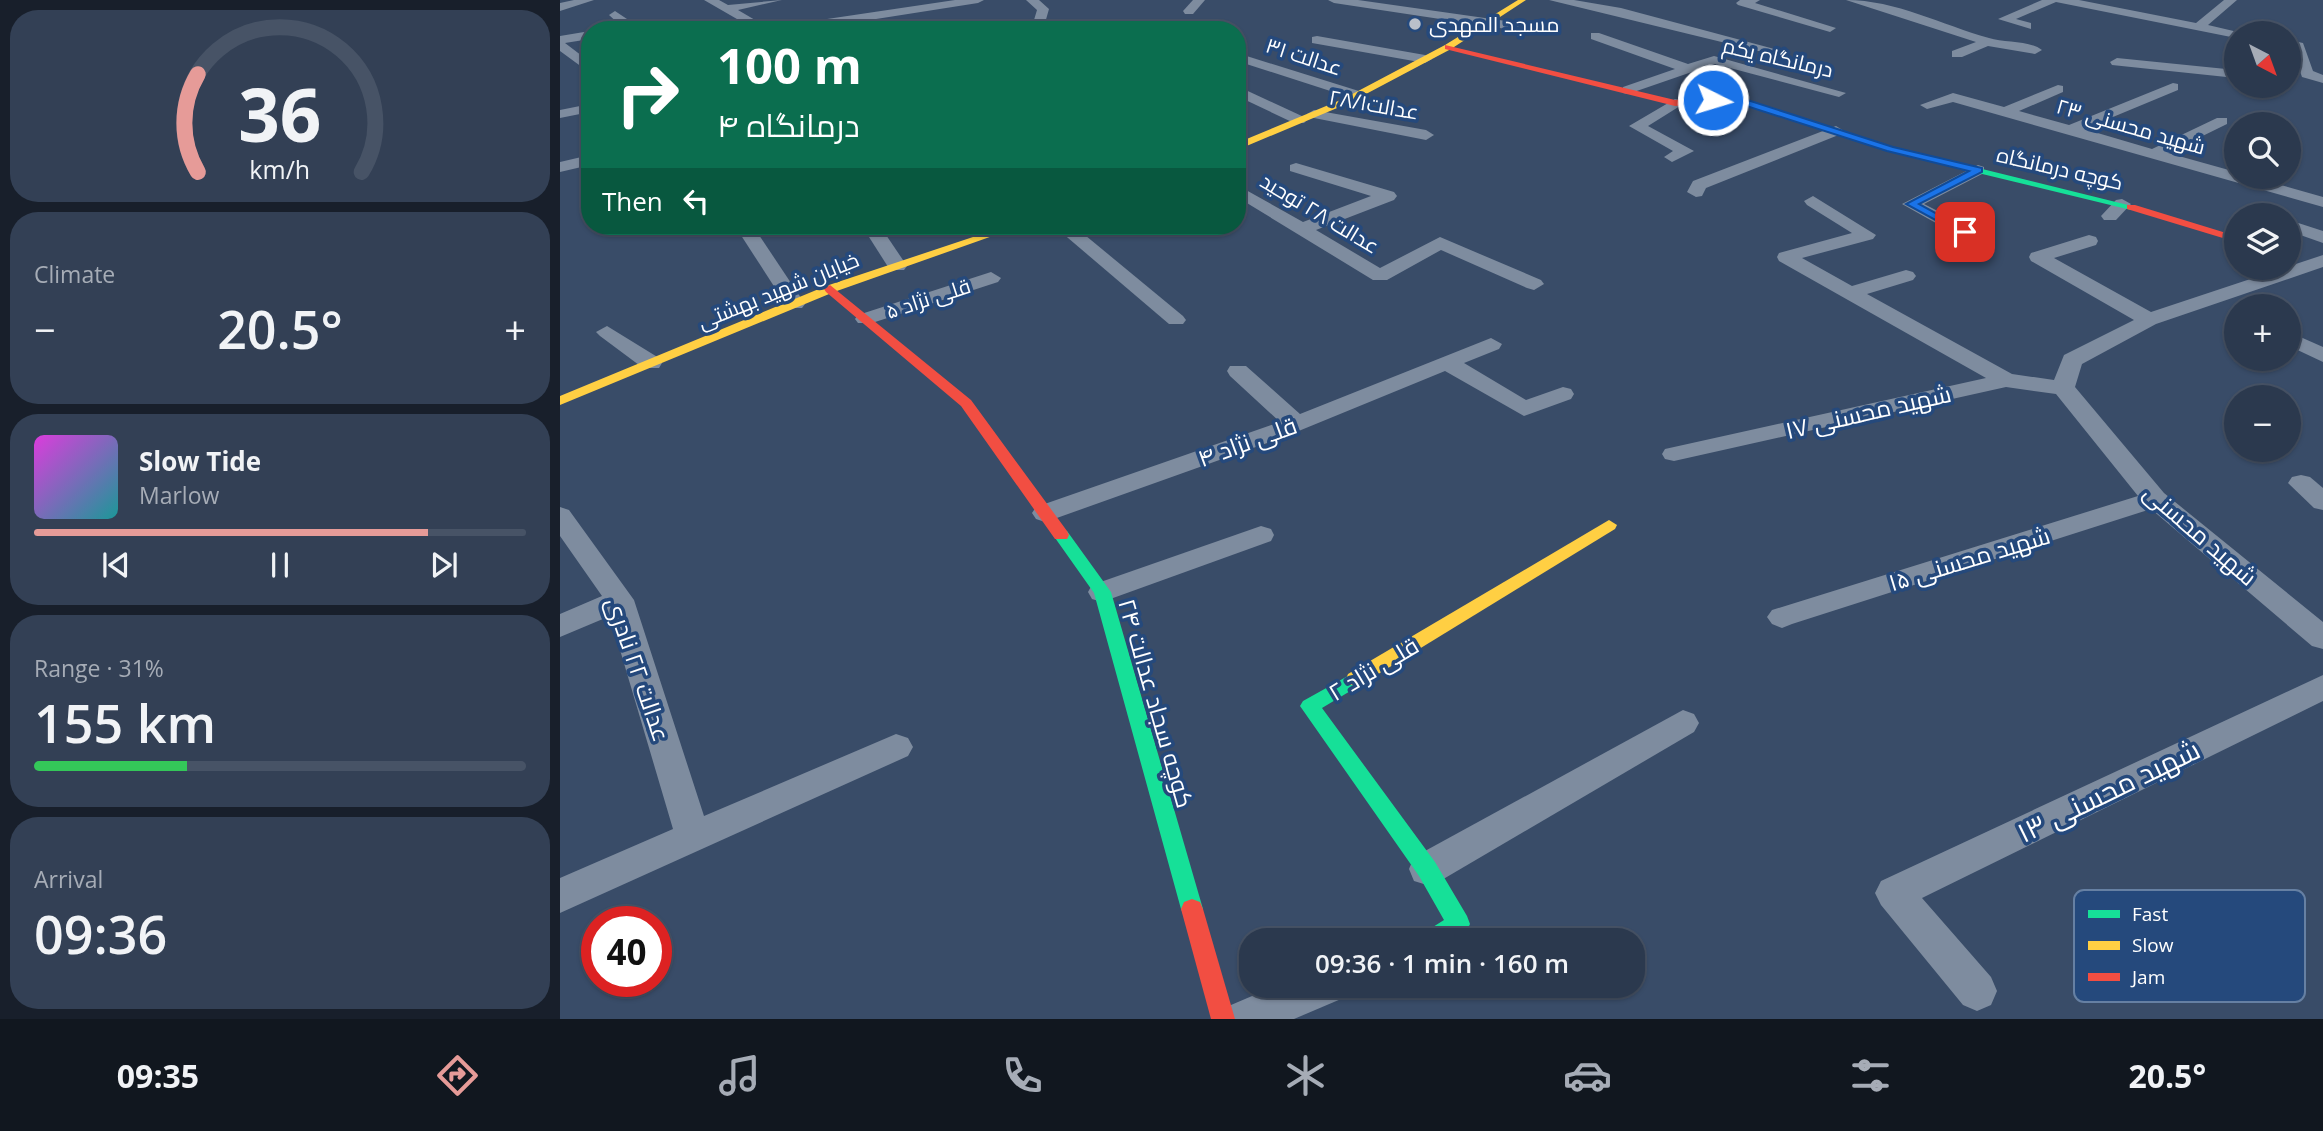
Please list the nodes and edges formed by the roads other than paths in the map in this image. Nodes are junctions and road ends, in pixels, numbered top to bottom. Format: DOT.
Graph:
graph roads {
  1 [pos="588,0"];
  2 [pos="710,0"];
  3 [pos="776,0"];
  4 [pos="978,0"];
  5 [pos="1032,0"];
  6 [pos="1199,0"];
  7 [pos="1334,0"];
  8 [pos="1523,0"];
  9 [pos="1555,0"];
  10 [pos="1754,0"];
  11 [pos="1852,0"];
  12 [pos="2052,0"];
  13 [pos="2061,0"];
  14 [pos="2227,1"];
  15 [pos="560,6"];
  16 [pos="924,8"];
  17 [pos="1656,8"];
  18 [pos="726,9"];
  19 [pos="1189,11"];
  20 [pos="1621,12"];
  21 [pos="615,15"];
  22 [pos="1912,16"];
  23 [pos="2145,16"];
  24 [pos="1877,20"];
  25 [pos="623,21"];
  26 [pos="749,21"];
  27 [pos="840,21"];
  28 [pos="1040,21"];
  29 [pos="1490,22"];
  30 [pos="1513,26"];
  31 [pos="2027,26"];
  32 [pos="2198,27"];
  33 [pos="1830,28"];
  34 [pos="2129,28"];
  35 [pos="2224,32"];
  36 [pos="1595,36"];
  37 [pos="581,37"];
  38 [pos="1317,40"];
  39 [pos="560,42"];
  40 [pos="1987,42"];
  41 [pos="1448,47"];
  42 [pos="2035,50"];
  43 [pos="1774,51"];
  44 [pos="1957,54"];
  45 [pos="2301,55"];
  46 [pos="1425,59"];
  47 [pos="581,60"];
  48 [pos="1246,60"];
  49 [pos="2117,62"];
  50 [pos="1688,69"];
  51 [pos="2224,74"];
  52 [pos="2301,80"];
  53 [pos="2323,81"];
  54 [pos="2173,87"];
  55 [pos="2058,89"];
  56 [pos="1628,90"];
  57 [pos="1839,93"];
  58 [pos="1246,94"];
  59 [pos="1357,95"];
  60 [pos="1675,103"];
  61 [pos="1927,105"];
  62 [pos="581,110"];
  63 [pos="2004,112"];
  64 [pos="560,114"];
  65 [pos="1306,117"];
  66 [pos="2222,121"];
  67 [pos="2070,130"];
  68 [pos="1836,131"];
  69 [pos="1426,135"];
  70 [pos="1246,143"];
  71 [pos="2154,154"];
  72 [pos="1672,157"];
  73 [pos="581,162"];
  74 [pos="560,167"];
  75 [pos="1296,168"];
  76 [pos="1978,170"];
  77 [pos="1696,192"];
  78 [pos="1246,195"];
  79 [pos="1813,201"];
  80 [pos="2323,202"];
  81 [pos="1302,229"];
  82 [pos="2301,229"];
  83 [pos="1965,232"];
  84 [pos="750,235"];
  85 [pos="877,235"];
  86 [pos="989,235"];
  87 [pos="1074,235"];
  88 [pos="2224,235"];
  89 [pos="2323,237"];
  90 [pos="2089,241"];
  91 [pos="2318,263"];
  92 [pos="897,266"];
  93 [pos="1906,275"];
  94 [pos="991,278"];
  95 [pos="1534,284"];
  96 [pos="830,289"];
  97 [pos="1850,293"];
  98 [pos="2212,299"];
  99 [pos="795,304"];
  100 [pos="2224,305"];
  101 [pos="865,319"];
  102 [pos="1176,320"];
  103 [pos="2149,320"];
  104 [pos="607,332"];
  105 [pos="1491,344"];
  106 [pos="2301,344"];
  107 [pos="2323,355"];
  108 [pos="1447,362"];
  109 [pos="651,363"];
  110 [pos="1238,372"];
  111 [pos="2006,380"];
  112 [pos="2063,388"];
  113 [pos="1563,394"];
  114 [pos="560,401"];
  115 [pos="1297,424"];
  116 [pos="1674,454"];
  117 [pos="2301,483"];
  118 [pos="2155,499"];
  119 [pos="2323,502"];
  120 [pos="1045,513"];
  121 [pos="560,516"];
  122 [pos="1609,525"];
  123 [pos="1261,535"];
  124 [pos="1102,592"];
  125 [pos="620,600"];
  126 [pos="1782,617"];
  127 [pos="560,626"];
  128 [pos="2323,638"];
  129 [pos="2323,687"];
  130 [pos="1683,723"];
  131 [pos="896,747"];
  132 [pos="693,835"];
  133 [pos="1427,869"];
  134 [pos="560,896"];
  135 [pos="1452,928"];
  136 [pos="1977,991"];
  137 [pos="1295,998"];
  138 [pos="1223,1019"];
  139 [pos="1245,1019"];
  1 -- 15 [label="street"];
  2 -- 18 [label="street"];
  3 -- 18 [label="street"];
  4 -- 16 [label="street"];
  5 -- 28 [label="street"];
  6 -- 19 [label="street"];
  7 -- 29 [label="street"];
  8 -- 29 [label="street"];
  9 -- 20 [label="street"];
  10 -- 33 [label="street"];
  11 -- 22 [label="street"];
  12 -- 31 [label="street"];
  13 -- 23 [label="street"];
  14 -- 32 [label="street"];
  16 -- 27 [label="street"];
  17 -- 20 [label="street"];
  18 -- 26 [label="street"];
  20 -- 43 [label="street"];
  21 -- 25 [label="street"];
  22 -- 24 [label="street"];
  22 -- 40 [label="street"];
  23 -- 32 [label="street"];
  23 -- 34 [label="street"];
  29 -- 30 [label="street"];
  29 -- 41 [label="street"];
  32 -- 35 [label="street"];
  36 -- 50 [label="street"];
  37 -- 39 [label="street"];
  38 -- 46 [label="street"];
  39 -- 47 [label="street"];
  40 -- 42 [label="street"];
  40 -- 44 [label="street"];
  41 -- 46 [label="street"];
  41 -- 56 [label="street"];
  45 -- 53 [label="street"];
  46 -- 59 [label="street"];
  48 -- 59 [label="street, عدالت ۳۱"];
  49 -- 51 [label="street"];
  50 -- 56 [label="street, درمانگاه یکم"];
  50 -- 57 [label="street, درمانگاه یکم"];
  52 -- 53 [label="street"];
  54 -- 67 [label="street"];
  55 -- 63 [label="street"];
  56 -- 60 [label="street"];
  58 -- 65 [label="street, عدالت۲۸/۱"];
  59 -- 65 [label="street"];
  60 -- 68 [label="street, کوچه درمانگاه"];
  60 -- 72 [label="street"];
  61 -- 63 [label="street, شهید محسنی ۲۳"];
  62 -- 64 [label="street"];
  63 -- 67 [label="street, شهید محسنی ۲۳"];
  65 -- 69 [label="street, عدالت۲۸/۱"];
  65 -- 70 [label="street"];
  66 -- 71 [label="street"];
  67 -- 71 [label="street, شهید محسنی ۲۳"];
  68 -- 76 [label="street, کوچه درمانگاه"];
  68 -- 77 [label="street"];
  71 -- 80 [label="street, شهید محسنی ۲۳"];
  73 -- 74 [label="street"];
  75 -- 81 [label="street"];
  76 -- 83 [label="street"];
  76 -- 88 [label="street, کوچه درمانگاه"];
  78 -- 81 [label="street, عدالت ۲۸ توحید"];
  79 -- 97 [label="street"];
  81 -- 95 [label="street, عدالت ۲۸ توحید"];
  82 -- 89 [label="street"];
  84 -- 99 [label="street"];
  85 -- 92 [label="street"];
  86 -- 92 [label="street, خیابان شهید بهشتی"];
  87 -- 102 [label="street"];
  90 -- 103 [label="street"];
  91 -- 98 [label="street"];
  92 -- 96 [label="street, خیابان شهید بهشتی"];
  93 -- 97 [label="street"];
  94 -- 101 [label="street, قلی نژاد ۵"];
  96 -- 99 [label="street, خیابان شهید بهشتی"];
  96 -- 101 [label="street, کوچه سجاد عدالت ۲۴"];
  97 -- 111 [label="street"];
  98 -- 100 [label="street"];
  98 -- 103 [label="street"];
  99 -- 109 [label="street, خیابان شهید بهشتی"];
  101 -- 120 [label="street, کوچه سجاد عدالت ۲۴"];
  103 -- 112 [label="street"];
  104 -- 109 [label="street"];
  105 -- 108 [label="street"];
  106 -- 107 [label="street"];
  108 -- 113 [label="street"];
  108 -- 115 [label="street, قلی نژاد ۴"];
  109 -- 114 [label="street, خیابان شهید بهشتی"];
  110 -- 115 [label="street"];
  111 -- 112 [label="street, شهید محسنی ۱۷"];
  111 -- 116 [label="street, شهید محسنی ۱۷"];
  112 -- 118 [label="street, شهید محسنی"];
  115 -- 120 [label="street, قلی نژاد ۴"];
  117 -- 119 [label="street"];
  118 -- 126 [label="street, شهید محسنی ۱۵"];
  118 -- 128 [label="street, شهید محسنی"];
  120 -- 124 [label="street, کوچه سجاد عدالت ۲۴"];
  121 -- 125 [label="street, عدالت ۲۲ نادری"];
  122 -- 133 [label="street, قلی نژاد ۲"];
  123 -- 124 [label="street"];
  124 -- 138 [label="street, کوچه سجاد عدالت ۲۴"];
  125 -- 127 [label="street"];
  125 -- 132 [label="street, عدالت ۲۲ نادری"];
  129 -- 136 [label="street, شهید محسنی ۱۳"];
  130 -- 133 [label="street"];
  131 -- 132 [label="street"];
  132 -- 134 [label="street"];
  133 -- 135 [label="street, قلی نژاد ۲"];
  137 -- 139 [label="street"];
}
